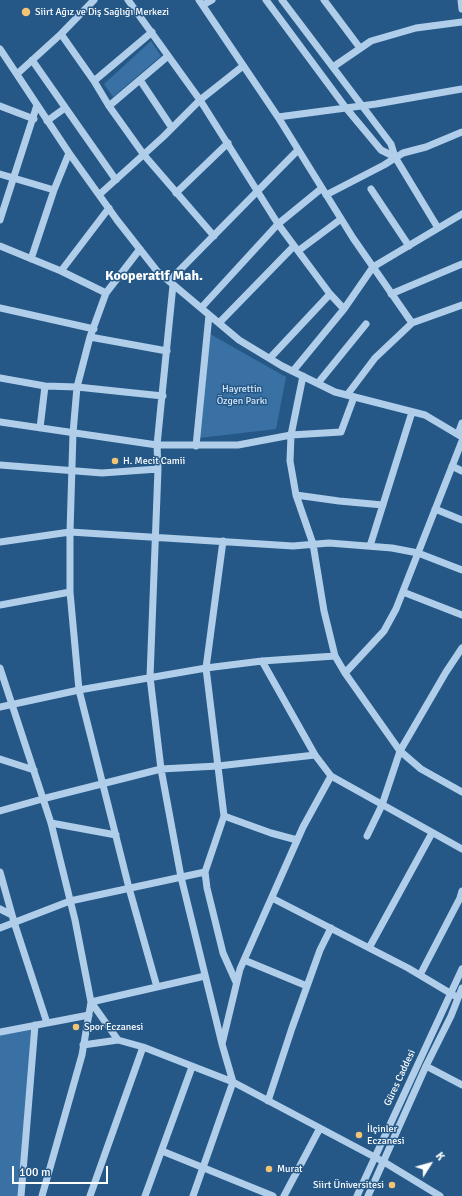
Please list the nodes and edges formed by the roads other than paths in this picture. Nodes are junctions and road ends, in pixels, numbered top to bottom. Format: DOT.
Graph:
graph roads {
  1 [pos="94,0"];
  2 [pos="128,0"];
  3 [pos="212,0"];
  4 [pos="266,0"];
  5 [pos="282,0"];
  6 [pos="324,0"];
  7 [pos="461,0"];
  8 [pos="201,3"];
  9 [pos="462,9"];
  10 [pos="462,22"];
  11 [pos="152,32"];
  12 [pos="61,34"];
  13 [pos="360,48"];
  14 [pos="0,49"];
  15 [pos="168,56"];
  16 [pos="32,60"];
  17 [pos="242,66"];
  18 [pos="333,67"];
  19 [pos="17,74"];
  20 [pos="140,80"];
  21 [pos="94,82"];
  22 [pos="462,89"];
  23 [pos="200,100"];
  24 [pos="37,105"];
  25 [pos="0,106"];
  26 [pos="109,106"];
  27 [pos="363,106"];
  28 [pos="65,108"];
  29 [pos="346,108"];
  30 [pos="278,117"];
  31 [pos="34,119"];
  32 [pos="47,121"];
  33 [pos="172,128"];
  34 [pos="462,132"];
  35 [pos="228,143"];
  36 [pos="298,150"];
  37 [pos="69,153"];
  38 [pos="144,154"];
  39 [pos="395,157"];
  40 [pos="0,174"];
  41 [pos="14,178"];
  42 [pos="116,180"];
  43 [pos="322,188"];
  44 [pos="370,189"];
  45 [pos="54,190"];
  46 [pos="258,191"];
  47 [pos="176,193"];
  48 [pos="100,194"];
  49 [pos="326,195"];
  50 [pos="109,208"];
  51 [pos="462,214"];
  52 [pos="341,219"];
  53 [pos="0,220"];
  54 [pos="278,224"];
  55 [pos="438,228"];
  56 [pos="214,236"];
  57 [pos="0,246"];
  58 [pos="409,246"];
  59 [pos="140,249"];
  60 [pos="296,249"];
  61 [pos="32,259"];
  62 [pos="462,264"];
  63 [pos="373,267"];
  64 [pos="61,271"];
  65 [pos="171,283"];
  66 [pos="106,293"];
  67 [pos="330,294"];
  68 [pos="392,294"];
  69 [pos="462,305"];
  70 [pos="0,308"];
  71 [pos="201,308"];
  72 [pos="344,309"];
  73 [pos="209,315"];
  74 [pos="219,323"];
  75 [pos="366,324"];
  76 [pos="412,324"];
  77 [pos="94,329"];
  78 [pos="90,337"];
  79 [pos="167,351"];
  80 [pos="270,358"];
  81 [pos="293,371"];
  82 [pos="303,376"];
  83 [pos="0,378"];
  84 [pos="318,384"];
  85 [pos="45,386"];
  86 [pos="77,387"];
  87 [pos="163,396"];
  88 [pos="351,396"];
  89 [pos="412,412"];
  90 [pos="0,422"];
  91 [pos="462,423"];
  92 [pos="40,428"];
  93 [pos="73,433"];
  94 [pos="291,435"];
  95 [pos="461,437"];
  96 [pos="157,445"];
  97 [pos="196,446"];
  98 [pos="0,465"];
  99 [pos="452,466"];
  100 [pos="158,469"];
  101 [pos="462,471"];
  102 [pos="72,472"];
  103 [pos="296,495"];
  104 [pos="383,505"];
  105 [pos="435,509"];
  106 [pos="462,520"];
  107 [pos="70,532"];
  108 [pos="155,537"];
  109 [pos="223,540"];
  110 [pos="0,542"];
  111 [pos="312,544"];
  112 [pos="370,546"];
  113 [pos="418,553"];
  114 [pos="462,570"];
  115 [pos="70,592"];
  116 [pos="403,592"];
  117 [pos="0,605"];
  118 [pos="462,615"];
  119 [pos="462,648"];
  120 [pos="335,656"];
  121 [pos="262,661"];
  122 [pos="0,668"];
  123 [pos="206,668"];
  124 [pos="345,673"];
  125 [pos="150,677"];
  126 [pos="78,690"];
  127 [pos="12,704"];
  128 [pos="0,707"];
  129 [pos="400,751"];
  130 [pos="315,755"];
  131 [pos="0,759"];
  132 [pos="218,766"];
  133 [pos="161,769"];
  134 [pos="34,770"];
  135 [pos="331,776"];
  136 [pos="103,784"];
  137 [pos="462,792"];
  138 [pos="43,798"];
  139 [pos="382,805"];
  140 [pos="0,811"];
  141 [pos="224,816"];
  142 [pos="51,823"];
  143 [pos="432,833"];
  144 [pos="116,836"];
  145 [pos="367,836"];
  146 [pos="297,840"];
  147 [pos="462,849"];
  148 [pos="0,872"];
  149 [pos="205,872"];
  150 [pos="181,877"];
  151 [pos="130,888"];
  152 [pos="462,891"];
  153 [pos="272,898"];
  154 [pos="70,901"];
  155 [pos="0,909"];
  156 [pos="13,919"];
  157 [pos="0,928"];
  158 [pos="331,928"];
  159 [pos="369,948"];
  160 [pos="244,960"];
  161 [pos="462,969"];
  162 [pos="205,976"];
  163 [pos="420,976"];
  164 [pos="236,982"];
  165 [pos="307,986"];
  166 [pos="157,987"];
  167 [pos="462,988"];
  168 [pos="454,996"];
  169 [pos="91,1002"];
  170 [pos="89,1015"];
  171 [pos="47,1023"];
  172 [pos="35,1025"];
  173 [pos="0,1032"];
  174 [pos="118,1040"];
  175 [pos="222,1044"];
  176 [pos="83,1045"];
  177 [pos="143,1048"];
  178 [pos="426,1066"];
  179 [pos="192,1067"];
  180 [pos="233,1082"];
  181 [pos="462,1085"];
  182 [pos="268,1101"];
  183 [pos="320,1128"];
  184 [pos="162,1151"];
  185 [pos="375,1157"];
  186 [pos="384,1162"];
  187 [pos="203,1167"];
  188 [pos="21,1196"];
  189 [pos="42,1196"];
  190 [pos="90,1196"];
  191 [pos="146,1196"];
  192 [pos="193,1196"];
  193 [pos="273,1196"];
  194 [pos="284,1196"];
  195 [pos="357,1196"];
  196 [pos="368,1196"];
  197 [pos="440,1196"];
  1 -- 12 [label="street"];
  2 -- 11 [label="street"];
  3 -- 8 [label="street"];
  4 -- 29 [label="street"];
  5 -- 18 [label="street"];
  6 -- 13 [label="street"];
  7 -- 9 [label="street"];
  8 -- 17 [label="street"];
  10 -- 13 [label="street"];
  11 -- 15 [label="street"];
  11 -- 21 [label="street"];
  12 -- 16 [label="street"];
  12 -- 21 [label="street"];
  13 -- 18 [label="street"];
  14 -- 19 [label="street"];
  15 -- 20 [label="street"];
  15 -- 23 [label="street"];
  16 -- 19 [label="street"];
  16 -- 28 [label="street"];
  17 -- 23 [label="street"];
  17 -- 30 [label="street"];
  18 -- 27 [label="street"];
  19 -- 24 [label="street"];
  20 -- 26 [label="street"];
  20 -- 33 [label="street"];
  21 -- 26 [label="street"];
  22 -- 27 [label="street"];
  23 -- 33 [label="street"];
  23 -- 35 [label="street"];
  24 -- 31 [label="street"];
  24 -- 32 [label="street"];
  25 -- 31 [label="street"];
  26 -- 38 [label="street"];
  27 -- 29 [label="street"];
  27 -- 39 [label="street"];
  28 -- 32 [label="street"];
  28 -- 42 [label="street"];
  29 -- 30 [label="street"];
  29 -- 39 [label="street"];
  30 -- 36 [label="street"];
  31 -- 41 [label="street"];
  32 -- 37 [label="street"];
  33 -- 38 [label="street"];
  34 -- 39 [label="street"];
  35 -- 46 [label="street"];
  35 -- 47 [label="street"];
  36 -- 43 [label="street"];
  36 -- 46 [label="street"];
  37 -- 45 [label="street"];
  37 -- 48 [label="street"];
  38 -- 42 [label="street"];
  38 -- 47 [label="street"];
  39 -- 49 [label="street"];
  39 -- 55 [label="street"];
  40 -- 41 [label="street"];
  41 -- 45 [label="street"];
  41 -- 53 [label="street"];
  42 -- 48 [label="street"];
  43 -- 49 [label="street"];
  43 -- 54 [label="street"];
  44 -- 58 [label="street"];
  45 -- 61 [label="street"];
  46 -- 54 [label="street"];
  46 -- 56 [label="street"];
  47 -- 56 [label="street"];
  48 -- 50 [label="street"];
  49 -- 52 [label="street"];
  50 -- 59 [label="street"];
  50 -- 64 [label="street"];
  51 -- 55 [label="street"];
  52 -- 60 [label="street"];
  52 -- 63 [label="street"];
  54 -- 60 [label="street"];
  54 -- 71 [label="street"];
  55 -- 58 [label="street"];
  56 -- 65 [label="street"];
  57 -- 61 [label="street"];
  58 -- 63 [label="street"];
  59 -- 65 [label="street"];
  59 -- 66 [label="street"];
  60 -- 67 [label="street"];
  60 -- 74 [label="street"];
  61 -- 64 [label="street"];
  62 -- 68 [label="street"];
  63 -- 68 [label="street"];
  63 -- 72 [label="street"];
  64 -- 66 [label="street"];
  65 -- 71 [label="street"];
  65 -- 79 [label="street"];
  66 -- 77 [label="street"];
  67 -- 72 [label="street"];
  67 -- 80 [label="street"];
  68 -- 76 [label="street"];
  69 -- 76 [label="street"];
  70 -- 77 [label="street"];
  71 -- 73 [label="street"];
  72 -- 81 [label="street"];
  73 -- 74 [label="street"];
  73 -- 97 [label="street"];
  74 -- 80 [label="street"];
  75 -- 84 [label="street"];
  76 -- 88 [label="street"];
  77 -- 78 [label="street"];
  78 -- 79 [label="street"];
  78 -- 86 [label="street"];
  79 -- 87 [label="street"];
  80 -- 81 [label="street"];
  81 -- 82 [label="street"];
  82 -- 84 [label="street"];
  82 -- 94 [label="street"];
  83 -- 85 [label="street"];
  84 -- 88 [label="street"];
  85 -- 86 [label="street"];
  85 -- 92 [label="street"];
  86 -- 87 [label="street"];
  86 -- 93 [label="street"];
  87 -- 96 [label="street"];
  88 -- 89 [label="street"];
  88 -- 94 [label="street"];
  89 -- 95 [label="street"];
  89 -- 104 [label="street"];
  90 -- 92 [label="street"];
  91 -- 95 [label="street"];
  92 -- 93 [label="street"];
  93 -- 96 [label="street"];
  93 -- 102 [label="street"];
  94 -- 97 [label="street"];
  94 -- 103 [label="street"];
  95 -- 99 [label="street"];
  96 -- 97 [label="street"];
  96 -- 100 [label="street"];
  98 -- 102 [label="street"];
  99 -- 101 [label="street"];
  99 -- 105 [label="street"];
  100 -- 102 [label="street"];
  100 -- 108 [label="street"];
  102 -- 107 [label="street"];
  103 -- 104 [label="street"];
  103 -- 111 [label="street"];
  104 -- 112 [label="street"];
  105 -- 106 [label="street"];
  105 -- 113 [label="street"];
  107 -- 108 [label="street"];
  107 -- 110 [label="street"];
  107 -- 115 [label="street"];
  108 -- 109 [label="street"];
  108 -- 125 [label="street"];
  109 -- 111 [label="street"];
  109 -- 123 [label="street"];
  111 -- 112 [label="street"];
  111 -- 120 [label="street"];
  112 -- 113 [label="street"];
  113 -- 114 [label="street"];
  113 -- 116 [label="street"];
  115 -- 117 [label="street"];
  115 -- 126 [label="street"];
  116 -- 118 [label="street"];
  116 -- 124 [label="street"];
  119 -- 129 [label="street"];
  120 -- 121 [label="street"];
  120 -- 124 [label="street"];
  121 -- 123 [label="street"];
  121 -- 130 [label="street"];
  122 -- 127 [label="street"];
  123 -- 125 [label="street"];
  123 -- 132 [label="street"];
  124 -- 129 [label="street"];
  125 -- 126 [label="street"];
  125 -- 133 [label="street"];
  126 -- 127 [label="street"];
  126 -- 136 [label="street"];
  127 -- 128 [label="street"];
  127 -- 134 [label="street"];
  129 -- 137 [label="street"];
  129 -- 139 [label="street"];
  130 -- 132 [label="street"];
  130 -- 135 [label="street"];
  131 -- 134 [label="street"];
  132 -- 133 [label="street"];
  132 -- 141 [label="street"];
  133 -- 136 [label="street"];
  133 -- 150 [label="street"];
  134 -- 138 [label="street"];
  135 -- 139 [label="street"];
  135 -- 146 [label="street"];
  136 -- 138 [label="street"];
  136 -- 144 [label="street"];
  138 -- 140 [label="street"];
  138 -- 142 [label="street"];
  139 -- 143 [label="street"];
  139 -- 145 [label="street"];
  141 -- 146 [label="street"];
  141 -- 149 [label="street"];
  142 -- 144 [label="street"];
  142 -- 154 [label="street"];
  143 -- 147 [label="street"];
  143 -- 159 [label="street"];
  144 -- 151 [label="street"];
  146 -- 153 [label="street"];
  148 -- 156 [label="street"];
  149 -- 150 [label="street"];
  149 -- 164 [label="street"];
  150 -- 151 [label="street"];
  150 -- 162 [label="street"];
  151 -- 154 [label="street"];
  151 -- 166 [label="street"];
  152 -- 163 [label="street"];
  153 -- 158 [label="street"];
  153 -- 160 [label="street"];
  154 -- 156 [label="street"];
  154 -- 169 [label="street"];
  155 -- 156 [label="street"];
  156 -- 157 [label="street"];
  156 -- 171 [label="street"];
  158 -- 159 [label="street"];
  158 -- 165 [label="street"];
  159 -- 163 [label="street"];
  160 -- 164 [label="street"];
  160 -- 165 [label="street"];
  161 -- 168 [label="street, Güres Caddesi"];
  162 -- 166 [label="street"];
  162 -- 175 [label="street"];
  163 -- 168 [label="street"];
  164 -- 175 [label="street"];
  165 -- 182 [label="street"];
  166 -- 169 [label="street"];
  167 -- 168 [label="street"];
  168 -- 178 [label="street"];
  168 -- 185 [label="street, Güres Caddesi"];
  169 -- 170 [label="street"];
  169 -- 174 [label="street"];
  170 -- 171 [label="street"];
  170 -- 176 [label="street"];
  171 -- 172 [label="street"];
  172 -- 173 [label="street"];
  172 -- 188 [label="street"];
  174 -- 176 [label="street"];
  174 -- 177 [label="street"];
  175 -- 180 [label="street"];
  176 -- 189 [label="street"];
  177 -- 179 [label="street"];
  177 -- 190 [label="street"];
  178 -- 181 [label="street"];
  178 -- 186 [label="street"];
  179 -- 180 [label="street"];
  179 -- 184 [label="street"];
  180 -- 182 [label="street"];
  180 -- 187 [label="street"];
  182 -- 183 [label="street"];
  183 -- 185 [label="street"];
  183 -- 194 [label="street"];
  184 -- 187 [label="street"];
  184 -- 191 [label="street"];
  185 -- 186 [label="street"];
  185 -- 195 [label="street, Güres Caddesi"];
  186 -- 196 [label="street"];
  186 -- 197 [label="street"];
  187 -- 192 [label="street"];
  187 -- 193 [label="street"];
}
